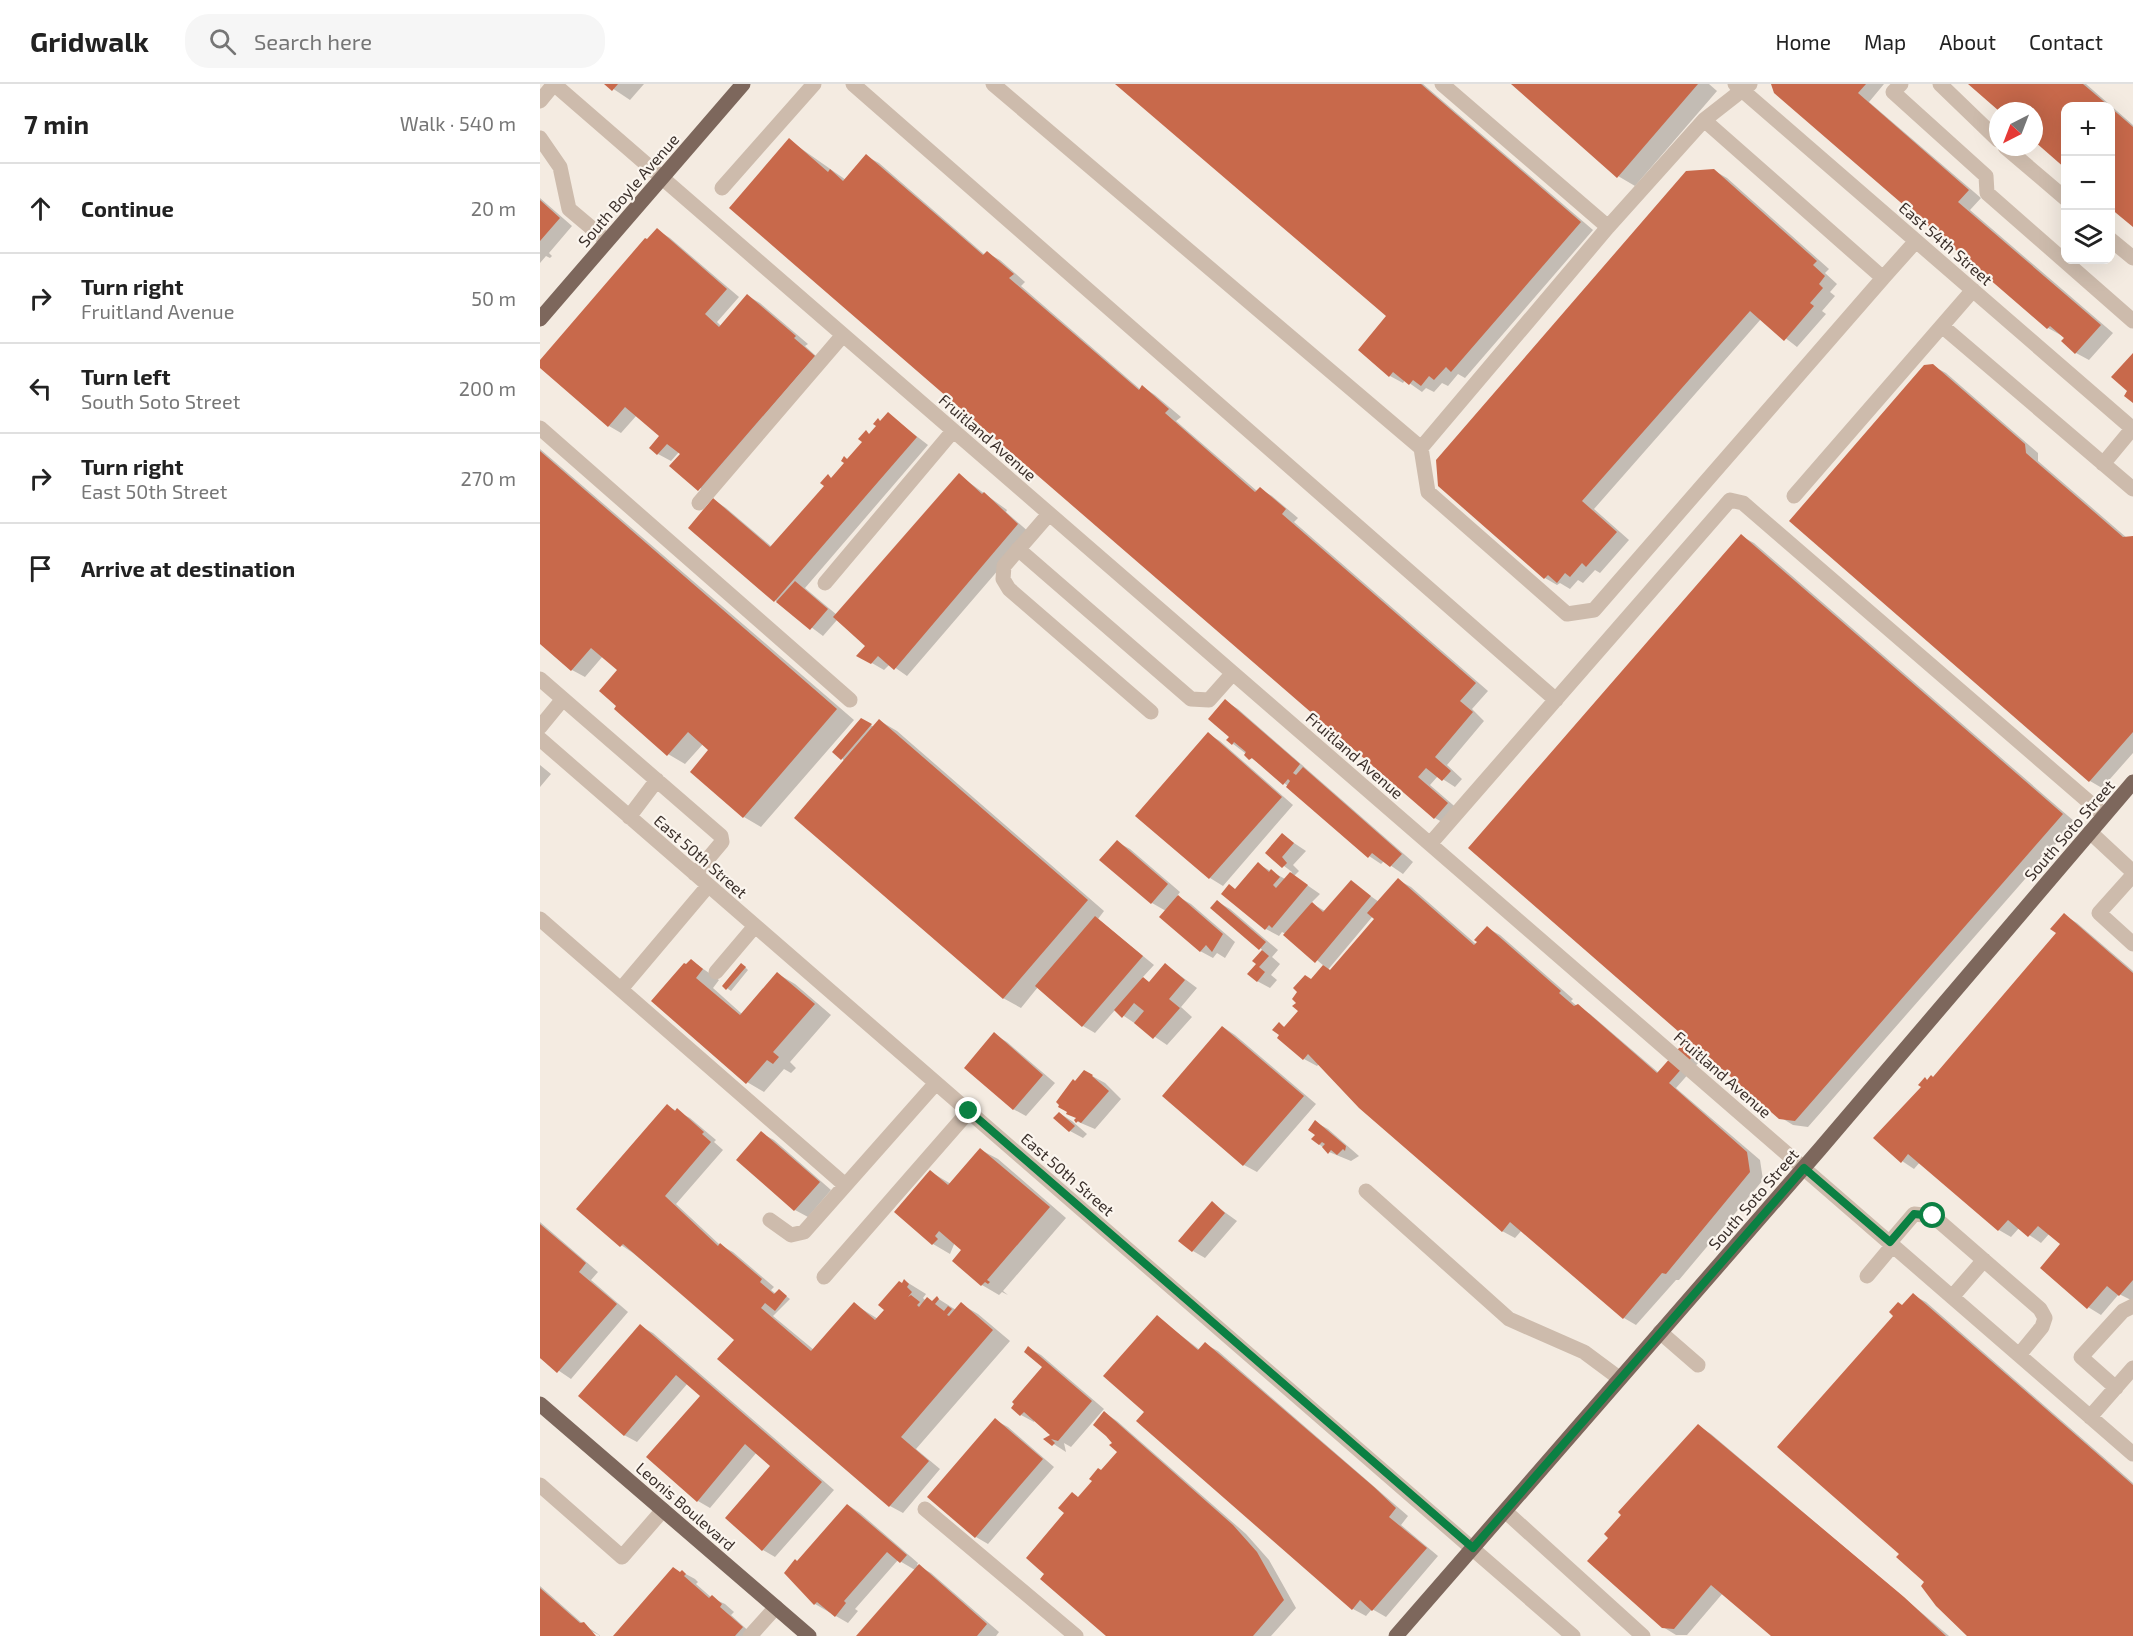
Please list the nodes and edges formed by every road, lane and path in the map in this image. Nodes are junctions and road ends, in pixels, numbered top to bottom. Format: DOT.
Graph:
graph roads {
  1 [pos="554,84"];
  2 [pos="743,84"];
  3 [pos="814,84"];
  4 [pos="853,84"];
  5 [pos="993,84"];
  6 [pos="1442,84"];
  7 [pos="1901,84"];
  8 [pos="1940,84"];
  9 [pos="1743,87"];
  10 [pos="540,101"];
  11 [pos="1704,120"];
  12 [pos="1989,131"];
  13 [pos="540,138"];
  14 [pos="2016,156"];
  15 [pos="662,178"];
  16 [pos="722,188"];
  17 [pos="2061,195"];
  18 [pos="1608,228"];
  19 [pos="607,241"];
  20 [pos="1916,241"];
  21 [pos="2115,242"];
  22 [pos="2133,258"];
  23 [pos="1883,278"];
  24 [pos="1973,290"];
  25 [pos="540,319"];
  26 [pos="2133,321"];
  27 [pos="1942,326"];
  28 [pos="843,335"];
  29 [pos="540,428"];
  30 [pos="2133,429"];
  31 [pos="953,431"];
  32 [pos="1421,448"];
  33 [pos="2103,464"];
  34 [pos="2133,489"];
  35 [pos="1794,496"];
  36 [pos="699,503"];
  37 [pos="1048,513"];
  38 [pos="1018,549"];
  39 [pos="825,583"];
  40 [pos="1233,673"];
  41 [pos="540,679"];
  42 [pos="563,699"];
  43 [pos="850,700"];
  44 [pos="1556,700"];
  45 [pos="1151,712"];
  46 [pos="540,727"];
  47 [pos="540,739"];
  48 [pos="657,780"];
  49 [pos="2133,782"];
  50 [pos="2104,815"];
  51 [pos="629,817"];
  52 [pos="2090,832"];
  53 [pos="1430,844"];
  54 [pos="2133,873"];
  55 [pos="695,874"];
  56 [pos="708,886"];
  57 [pos="540,919"];
  58 [pos="754,926"];
  59 [pos="2133,944"];
  60 [pos="716,972"];
  61 [pos="621,989"];
  62 [pos="936,1083"];
  63 [pos="969,1111"];
  64 [pos="1804,1168"];
  65 [pos="845,1185"];
  66 [pos="1366,1191"];
  67 [pos="770,1220"];
  68 [pos="1891,1244"];
  69 [pos="1984,1260"];
  70 [pos="1867,1276"];
  71 [pos="824,1277"];
  72 [pos="1952,1297"];
  73 [pos="2133,1306"];
  74 [pos="1660,1332"];
  75 [pos="2019,1355"];
  76 [pos="1698,1365"];
  77 [pos="2133,1368"];
  78 [pos="1619,1378"];
  79 [pos="2116,1388"];
  80 [pos="540,1404"];
  81 [pos="2090,1417"];
  82 [pos="2133,1454"];
  83 [pos="540,1485"];
  84 [pos="925,1509"];
  85 [pos="663,1510"];
  86 [pos="1504,1510"];
  87 [pos="1473,1548"];
  88 [pos="776,1607"];
  89 [pos="750,1636"];
  90 [pos="809,1636"];
  91 [pos="1076,1636"];
  92 [pos="1396,1636"];
  93 [pos="1573,1636"];
  94 [pos="1643,1636"];
  1 -- 10 [label="street"];
  1 -- 15 [label="street, Fruitland Avenue"];
  2 -- 15 [label="main road, South Boyle Avenue"];
  3 -- 16 [label="street"];
  4 -- 44 [label="street"];
  5 -- 32 [label="street"];
  6 -- 18 [label="street"];
  7 -- 26 [label="street"];
  8 -- 12 [label="street"];
  9 -- 11 [label="street"];
  9 -- 20 [label="street, East 54th Street"];
  11 -- 18 [label="street"];
  11 -- 23 [label="street"];
  13 -- 19 [label="street"];
  14 -- 17 [label="street"];
  15 -- 19 [label="main road, South Boyle Avenue"];
  15 -- 28 [label="street, Fruitland Avenue"];
  18 -- 32 [label="street"];
  19 -- 25 [label="main road, South Boyle Avenue"];
  20 -- 23 [label="street"];
  20 -- 24 [label="street, East 54th Street"];
  21 -- 22 [label="street"];
  23 -- 32 [label="street"];
  24 -- 27 [label="street"];
  24 -- 30 [label="street, East 54th Street"];
  27 -- 33 [label="street"];
  27 -- 35 [label="street"];
  28 -- 31 [label="street, Fruitland Avenue"];
  28 -- 36 [label="street"];
  29 -- 43 [label="street"];
  30 -- 33 [label="street"];
  31 -- 37 [label="street, Fruitland Avenue"];
  31 -- 39 [label="street"];
  33 -- 34 [label="street"];
  37 -- 38 [label="street"];
  37 -- 40 [label="street, Fruitland Avenue"];
  38 -- 40 [label="street"];
  38 -- 45 [label="street"];
  40 -- 53 [label="street, Fruitland Avenue"];
  41 -- 42 [label="street"];
  42 -- 46 [label="street"];
  42 -- 48 [label="street"];
  44 -- 50 [label="street"];
  44 -- 53 [label="street"];
  47 -- 51 [label="street, East 50th Street"];
  48 -- 51 [label="street"];
  48 -- 55 [label="street"];
  49 -- 50 [label="main road, South Soto Street"];
  50 -- 52 [label="main road, South Soto Street"];
  51 -- 55 [label="street, East 50th Street"];
  52 -- 54 [label="street"];
  52 -- 64 [label="main road, South Soto Street"];
  53 -- 64 [label="street, Fruitland Avenue"];
  54 -- 59 [label="street"];
  55 -- 56 [label="street, East 50th Street"];
  56 -- 58 [label="street, East 50th Street"];
  56 -- 61 [label="street"];
  57 -- 61 [label="street"];
  58 -- 60 [label="street"];
  58 -- 62 [label="street, East 50th Street"];
  61 -- 65 [label="street"];
  62 -- 63 [label="street, East 50th Street"];
  62 -- 65 [label="street"];
  63 -- 71 [label="street"];
  63 -- 87 [label="street, East 50th Street"];
  64 -- 68 [label="street, Fruitland Avenue"];
  64 -- 74 [label="main road, South Soto Street"];
  65 -- 67 [label="street"];
  66 -- 78 [label="street"];
  68 -- 69 [label="street"];
  68 -- 70 [label="street"];
  68 -- 72 [label="street, Fruitland Avenue"];
  69 -- 72 [label="street"];
  69 -- 75 [label="street"];
  72 -- 75 [label="street, Fruitland Avenue"];
  73 -- 79 [label="street"];
  74 -- 76 [label="street"];
  74 -- 78 [label="main road, South Soto Street"];
  75 -- 81 [label="street, Fruitland Avenue"];
  77 -- 79 [label="street"];
  78 -- 86 [label="main road, South Soto Street"];
  79 -- 81 [label="street"];
  80 -- 85 [label="main road, Leonis Boulevard"];
  81 -- 82 [label="street, Fruitland Avenue"];
  83 -- 85 [label="street"];
  84 -- 91 [label="street"];
  85 -- 88 [label="main road, Leonis Boulevard"];
  86 -- 87 [label="main road, South Soto Street"];
  86 -- 94 [label="street"];
  87 -- 92 [label="main road, South Soto Street"];
  87 -- 93 [label="street, East 50th Street"];
  88 -- 89 [label="street"];
  88 -- 90 [label="main road, Leonis Boulevard"];
}
